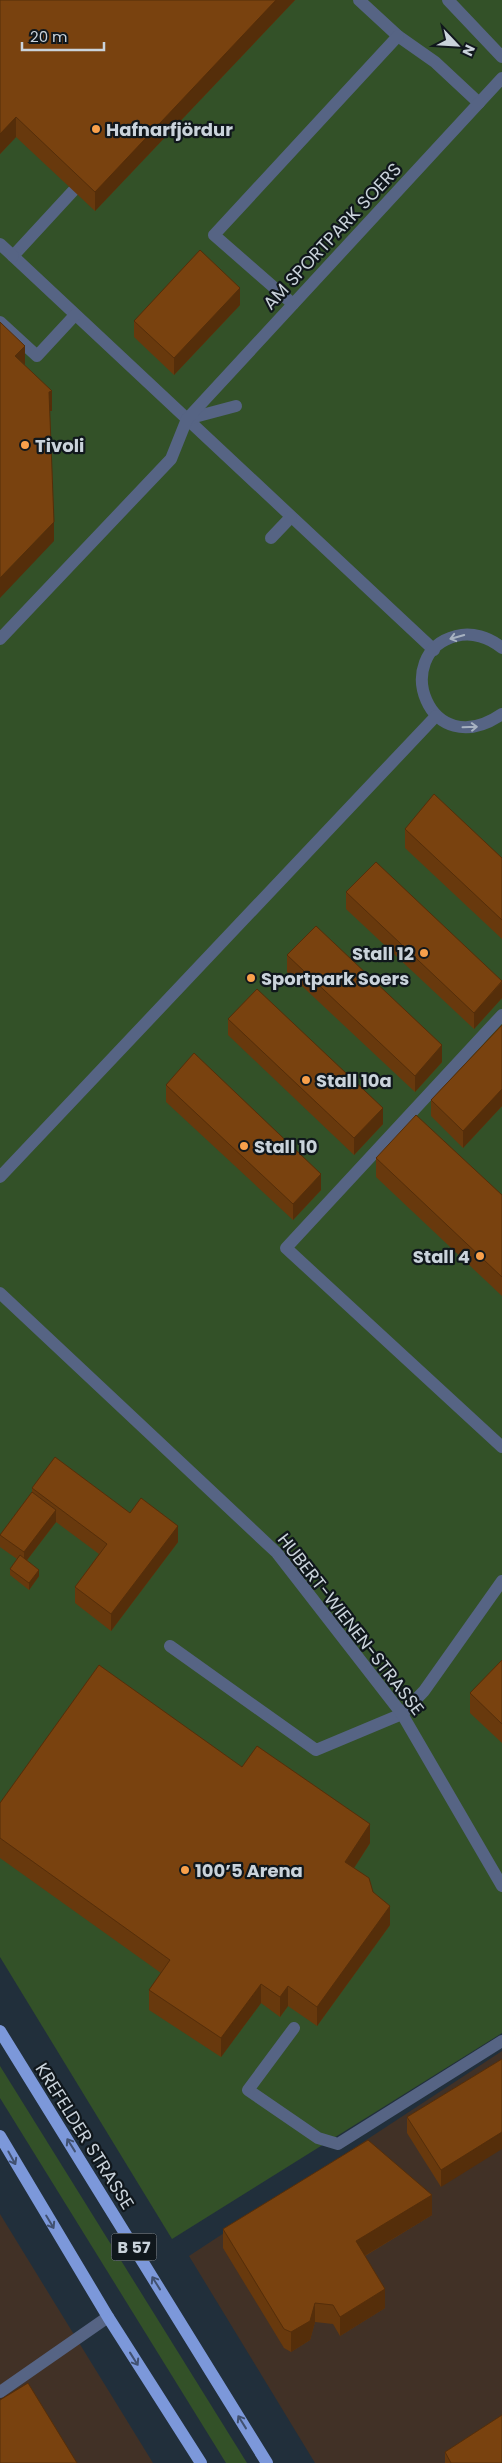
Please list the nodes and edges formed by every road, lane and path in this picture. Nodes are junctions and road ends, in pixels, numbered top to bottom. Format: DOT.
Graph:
graph roads {
  1 [pos="359,0"];
  2 [pos="448,0"];
  3 [pos="398,36"];
  4 [pos="502,57"];
  5 [pos="502,78"];
  6 [pos="478,103"];
  7 [pos="73,190"];
  8 [pos="0,244"];
  9 [pos="13,256"];
  10 [pos="293,304"];
  11 [pos="75,315"];
  12 [pos="0,322"];
  13 [pos="236,406"];
  14 [pos="188,419"];
  15 [pos="291,517"];
  16 [pos="271,538"];
  17 [pos="0,639"];
  18 [pos="502,646"];
  19 [pos="434,650"];
  20 [pos="502,714"];
  21 [pos="436,716"];
  22 [pos="502,1015"];
  23 [pos="0,1177"];
  24 [pos="0,1293"];
  25 [pos="502,1447"];
  26 [pos="502,1581"];
  27 [pos="170,1646"];
  28 [pos="402,1714"];
  29 [pos="502,1886"];
  30 [pos="294,2028"];
  31 [pos="0,2031"];
  32 [pos="502,2041"];
  33 [pos="0,2136"];
  34 [pos="108,2317"];
  35 [pos="0,2392"];
  36 [pos="200,2463"];
  37 [pos="267,2463"];
  1 -- 3 [label="street"];
  2 -- 4 [label="street"];
  3 -- 6 [label="street"];
  3 -- 10 [label="street"];
  5 -- 6 [label="street, AM SPORTPARK SOERS"];
  6 -- 10 [label="street, AM SPORTPARK SOERS"];
  7 -- 9 [label="street"];
  8 -- 9 [label="street"];
  9 -- 11 [label="street"];
  10 -- 14 [label="street, AM SPORTPARK SOERS"];
  11 -- 12 [label="street"];
  11 -- 14 [label="street"];
  13 -- 14 [label="street"];
  14 -- 15 [label="street"];
  14 -- 17 [label="street, AM SPORTPARK SOERS"];
  15 -- 16 [label="street"];
  15 -- 19 [label="street"];
  18 -- 19 [label="street, one-way"];
  19 -- 21 [label="street"];
  21 -- 20 [label="street, one-way"];
  21 -- 23 [label="street"];
  22 -- 25 [label="street"];
  24 -- 28 [label="street, HUBERT-WIENEN-STRASSE"];
  26 -- 28 [label="street"];
  27 -- 28 [label="street"];
  28 -- 29 [label="street, HUBERT-WIENEN-STRASSE"];
  30 -- 32 [label="street"];
  37 -- 31 [label="main road, KREFELDER STRASSE / B 57, one-way"];
  33 -- 34 [label="main road, one-way"];
  34 -- 35 [label="street"];
  34 -- 36 [label="main road, one-way"];
}
